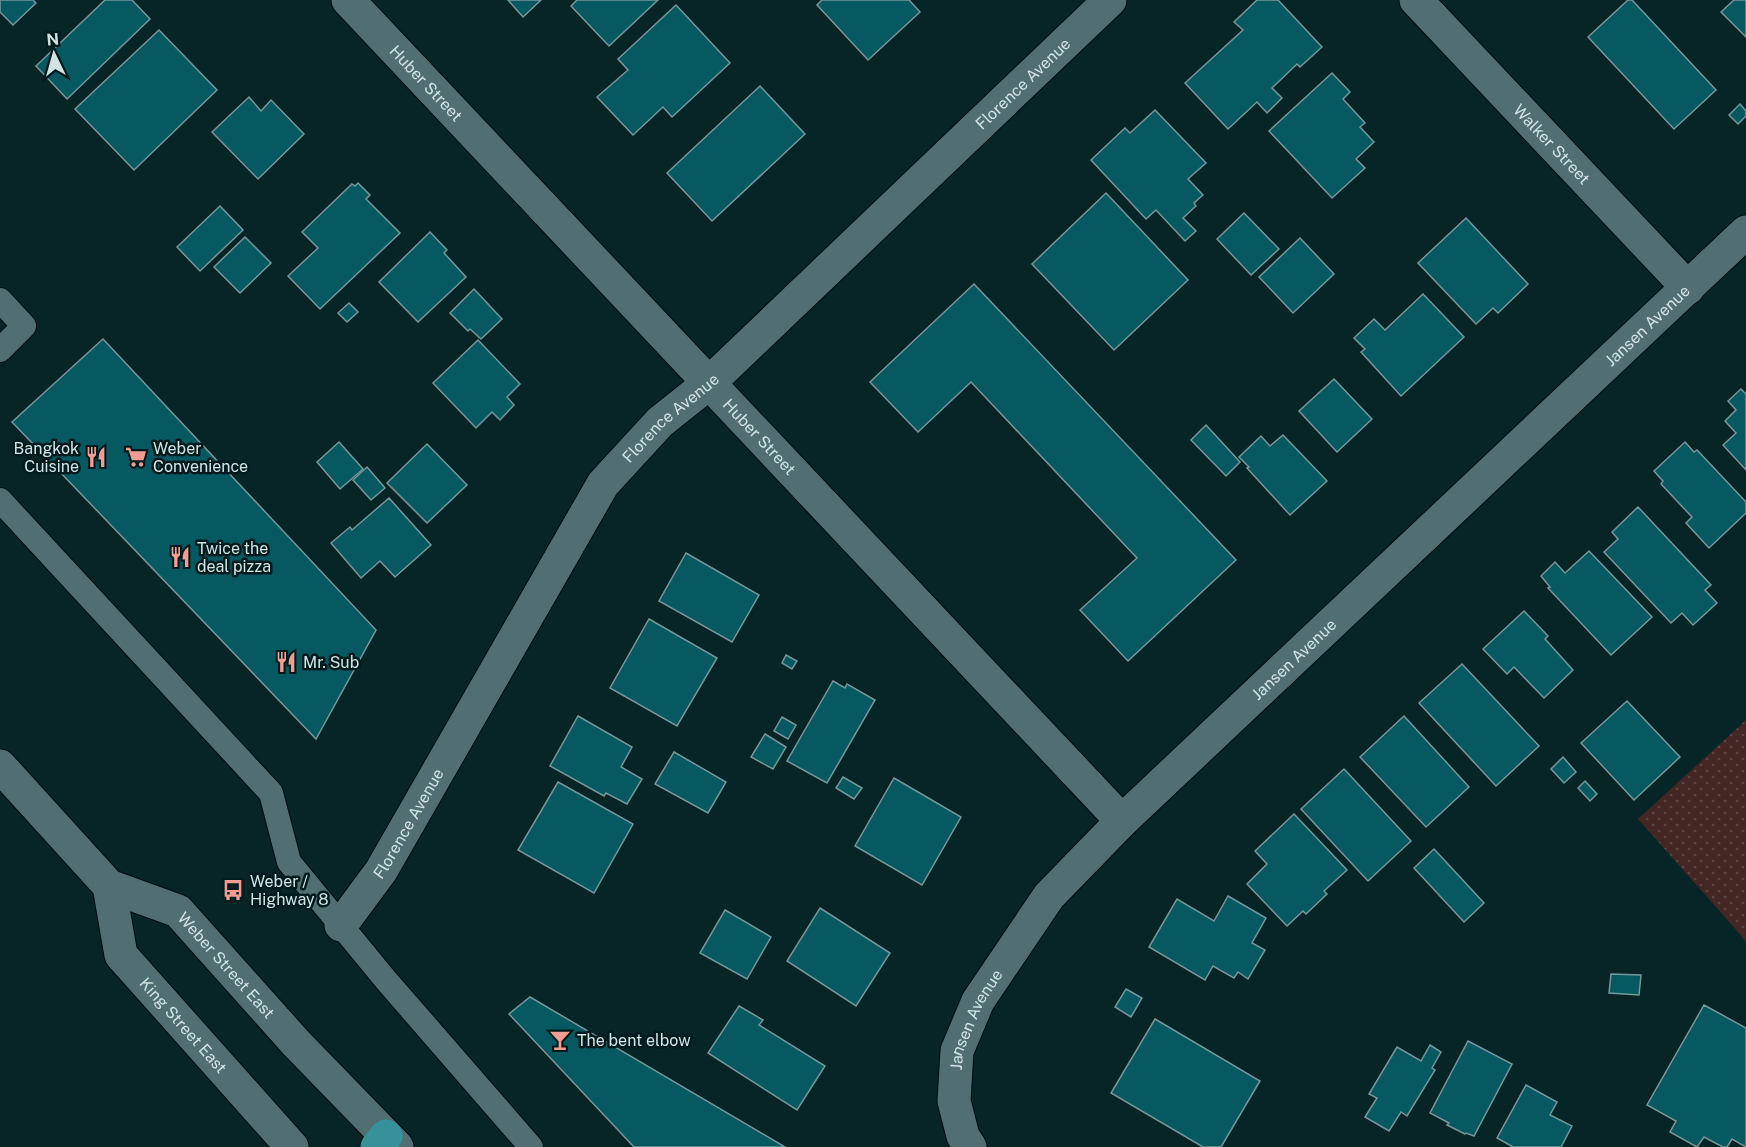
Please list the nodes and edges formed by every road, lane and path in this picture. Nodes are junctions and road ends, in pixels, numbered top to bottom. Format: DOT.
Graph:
graph roads {
  1 [pos="348,0"];
  2 [pos="1110,0"];
  3 [pos="1416,0"];
  4 [pos="1746,232"];
  5 [pos="1688,288"];
  6 [pos="0,300"];
  7 [pos="0,350"];
  8 [pos="709,383"];
  9 [pos="0,500"];
  10 [pos="0,766"];
  11 [pos="1122,821"];
  12 [pos="109,886"];
  13 [pos="341,925"];
  14 [pos="387,1143"];
  15 [pos="292,1147"];
  16 [pos="531,1147"];
  17 [pos="970,1147"];
  1 -- 8 [label="street, Huber Street"];
  2 -- 8 [label="street, Florence Avenue"];
  3 -- 5 [label="street, Walker Street"];
  4 -- 5 [label="street, Jansen Avenue"];
  5 -- 11 [label="street, Jansen Avenue"];
  6 -- 7 [label="lane"];
  8 -- 11 [label="street, Huber Street"];
  8 -- 13 [label="street, Florence Avenue"];
  9 -- 13 [label="lane"];
  10 -- 12 [label="street, Weber Street East"];
  11 -- 17 [label="street, Jansen Avenue"];
  12 -- 14 [label="street, Weber Street East"];
  12 -- 15 [label="street, King Street East"];
  13 -- 16 [label="lane"];
}
